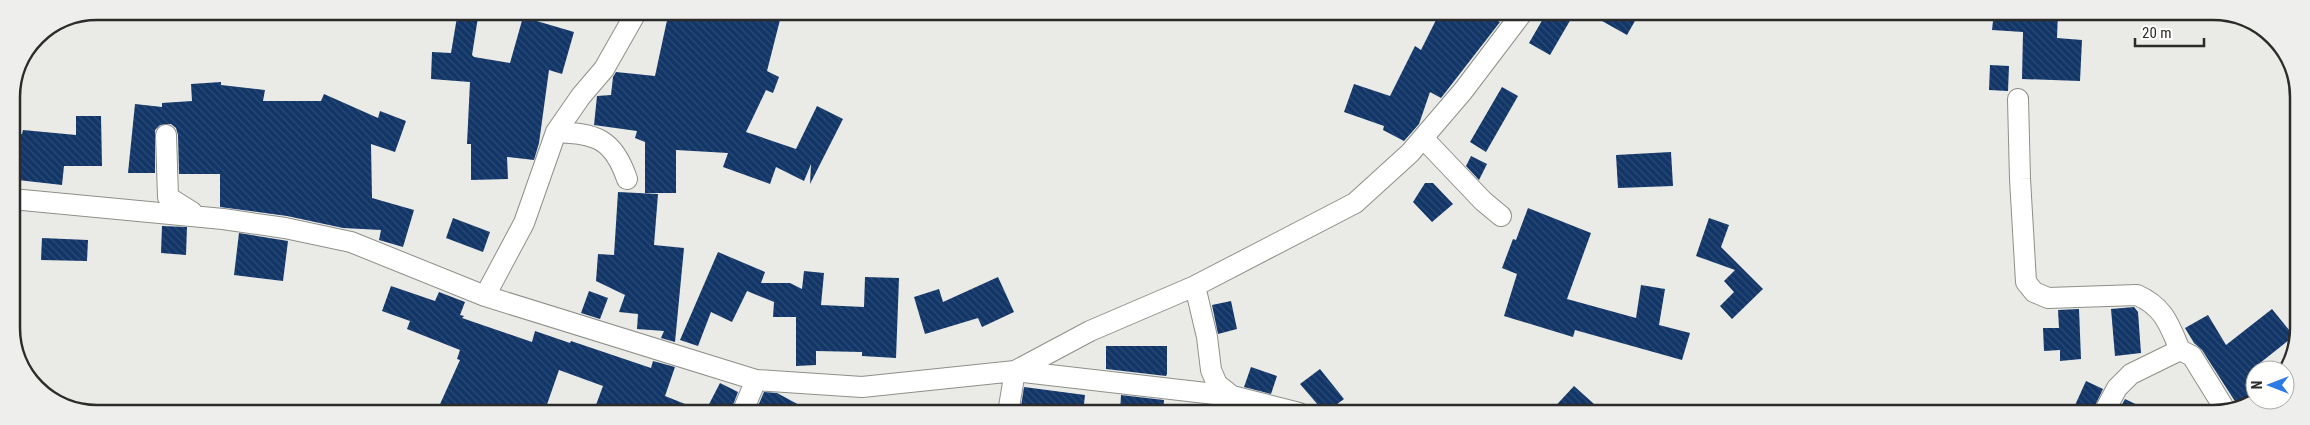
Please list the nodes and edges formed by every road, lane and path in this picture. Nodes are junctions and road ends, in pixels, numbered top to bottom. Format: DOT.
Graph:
graph roads {
  1 [pos="632,20"];
  2 [pos="1518,20"];
  3 [pos="2018,99"];
  4 [pos="556,132"];
  5 [pos="166,135"];
  6 [pos="1423,138"];
  7 [pos="627,179"];
  8 [pos="20,200"];
  9 [pos="198,216"];
  10 [pos="1501,216"];
  11 [pos="1195,286"];
  12 [pos="486,296"];
  13 [pos="2180,350"];
  14 [pos="1015,371"];
  15 [pos="756,380"];
  16 [pos="1232,396"];
  17 [pos="2222,404"];
  18 [pos="745,405"];
  19 [pos="1009,405"];
  20 [pos="1267,405"];
  21 [pos="2108,405"];
  1 -- 4 [label="street"];
  2 -- 6 [label="street"];
  3 -- 13 [label="street"];
  4 -- 7 [label="street"];
  4 -- 12 [label="street"];
  5 -- 9 [label="street"];
  6 -- 10 [label="street"];
  6 -- 11 [label="street"];
  8 -- 9 [label="street"];
  9 -- 12 [label="street"];
  11 -- 14 [label="street"];
  11 -- 16 [label="street"];
  12 -- 15 [label="street"];
  13 -- 17 [label="street"];
  13 -- 21 [label="street"];
  14 -- 15 [label="street"];
  14 -- 16 [label="street"];
  14 -- 19 [label="street"];
  15 -- 18 [label="street"];
  16 -- 20 [label="street"];
}
